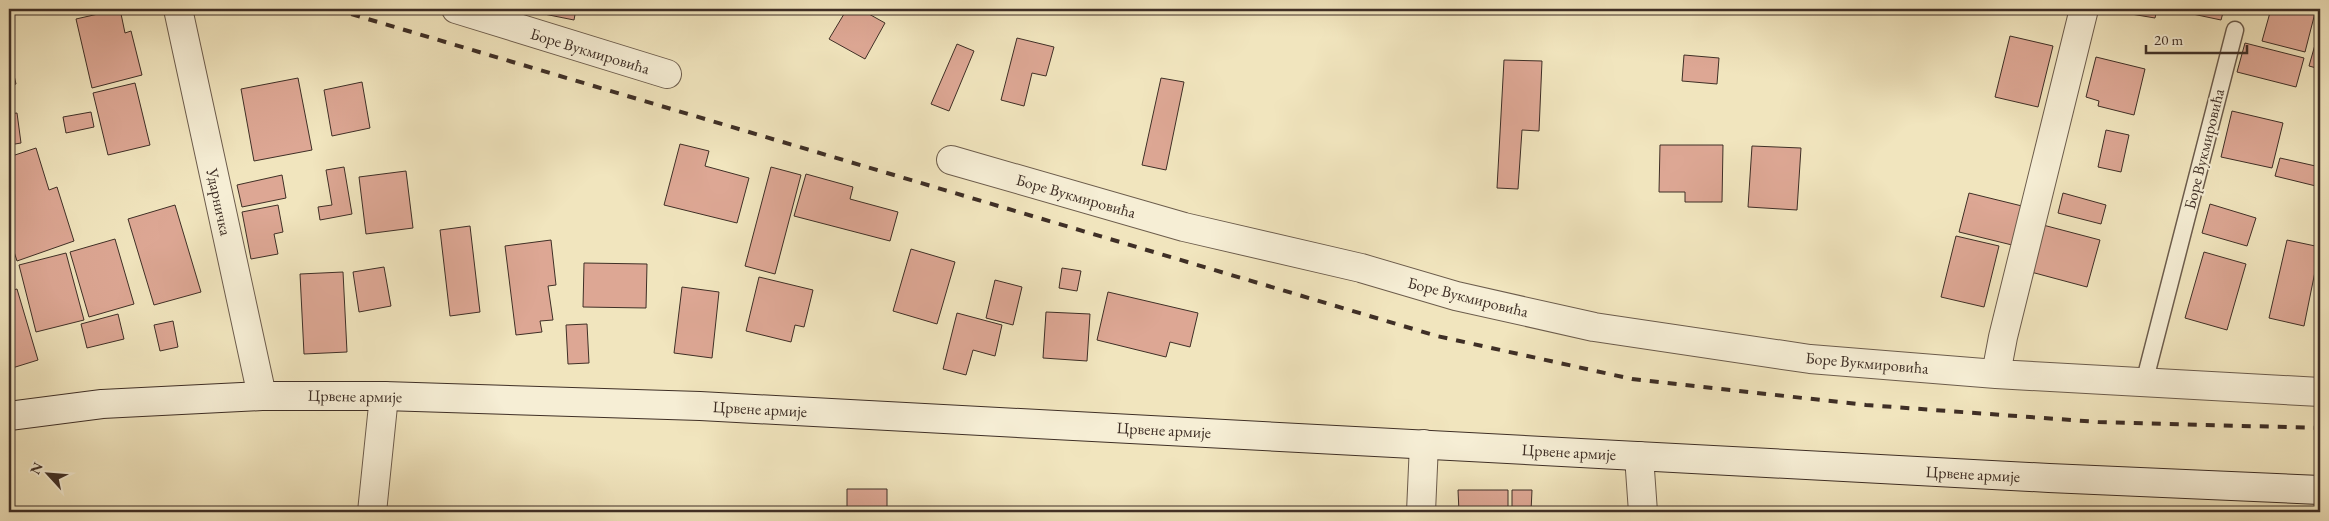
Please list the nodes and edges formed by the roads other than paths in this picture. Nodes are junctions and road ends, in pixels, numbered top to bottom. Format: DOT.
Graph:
graph roads {
  1 [pos="178,9"];
  2 [pos="456,9"];
  3 [pos="2084,9"];
  4 [pos="2235,30"];
  5 [pos="667,74"];
  6 [pos="951,160"];
  7 [pos="1996,374"];
  8 [pos="2144,384"];
  9 [pos="2320,392"];
  10 [pos="262,396"];
  11 [pos="384,396"];
  12 [pos="9,416"];
  13 [pos="1424,444"];
  14 [pos="1639,456"];
  15 [pos="2320,490"];
  16 [pos="372,512"];
  17 [pos="1421,512"];
  18 [pos="1643,512"];
  1 -- 10 [label="street, Ударничка"];
  2 -- 5 [label="street, Боре Вукмировића"];
  3 -- 7 [label="street"];
  4 -- 8 [label="lane, Боре Вукмировића"];
  6 -- 7 [label="street, Боре Вукмировића"];
  7 -- 8 [label="street, Боре Вукмировића"];
  8 -- 9 [label="street, Боре Вукмировића"];
  10 -- 11 [label="street, Црвене армије"];
  10 -- 12 [label="street, Црвене армије"];
  11 -- 13 [label="street, Црвене армије"];
  11 -- 16 [label="street"];
  13 -- 14 [label="street, Црвене армије"];
  13 -- 17 [label="street"];
  14 -- 15 [label="street, Црвене армије"];
  14 -- 18 [label="street"];
}
